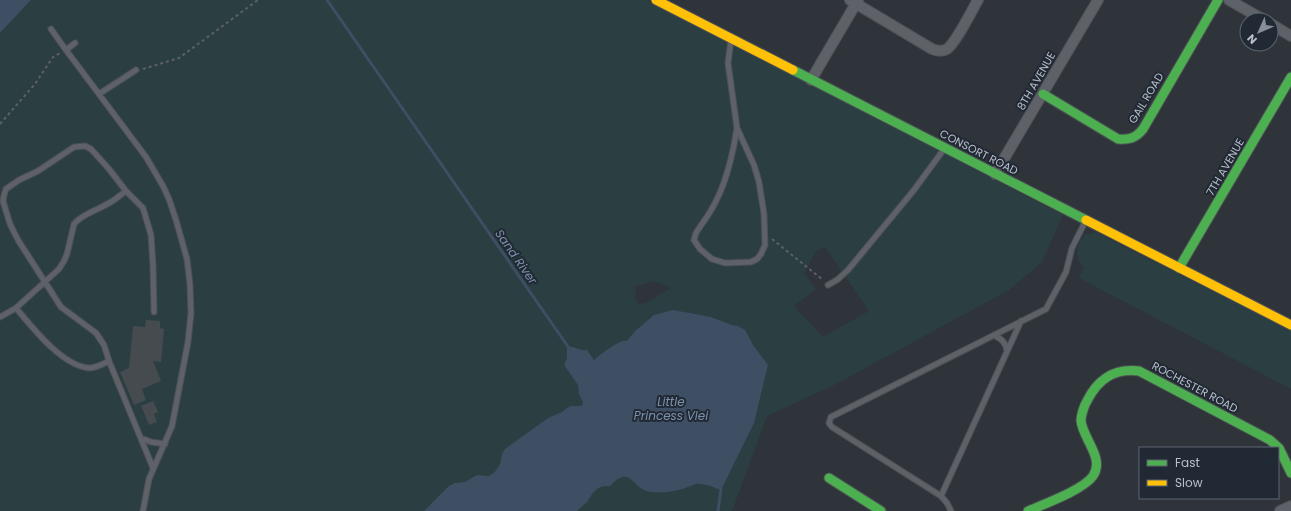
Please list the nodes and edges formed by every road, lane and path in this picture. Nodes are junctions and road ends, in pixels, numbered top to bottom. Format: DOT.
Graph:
graph roads {
  1 [pos="258,0"];
  2 [pos="656,0"];
  3 [pos="978,0"];
  4 [pos="1098,0"];
  5 [pos="1218,0"];
  6 [pos="1229,0"];
  7 [pos="254,1"];
  8 [pos="854,1"];
  9 [pos="1250,12"];
  10 [pos="51,29"];
  11 [pos="1279,29"];
  12 [pos="1291,36"];
  13 [pos="731,39"];
  14 [pos="75,43"];
  15 [pos="66,50"];
  16 [pos="136,70"];
  17 [pos="1291,77"];
  18 [pos="811,80"];
  19 [pos="99,94"];
  20 [pos="1043,94"];
  21 [pos="0,124"];
  22 [pos="737,128"];
  23 [pos="945,148"];
  24 [pos="995,174"];
  25 [pos="126,191"];
  26 [pos="1086,221"];
  27 [pos="765,233"];
  28 [pos="1179,268"];
  29 [pos="44,283"];
  30 [pos="828,285"];
  31 [pos="16,308"];
  32 [pos="154,312"];
  33 [pos="0,317"];
  34 [pos="1021,321"];
  35 [pos="1291,326"];
  36 [pos="994,335"];
  37 [pos="1007,351"];
  38 [pos="110,361"];
  39 [pos="141,438"];
  40 [pos="165,444"];
  41 [pos="1277,447"];
  42 [pos="1279,450"];
  43 [pos="153,468"];
  44 [pos="1291,473"];
  45 [pos="829,478"];
  46 [pos="941,496"];
  47 [pos="1291,506"];
  48 [pos="143,511"];
  49 [pos="881,511"];
  50 [pos="951,511"];
  51 [pos="1028,511"];
  52 [pos="1280,511"];
  1 -- 7 [label="path"];
  2 -- 13 [label="street, CONSORT ROAD"];
  3 -- 8 [label="street"];
  4 -- 20 [label="street, 8TH AVENUE"];
  5 -- 20 [label="street, GAIL ROAD"];
  6 -- 9 [label="street"];
  7 -- 16 [label="path"];
  8 -- 18 [label="street"];
  10 -- 15 [label="lane"];
  11 -- 12 [label="street"];
  13 -- 18 [label="street, CONSORT ROAD"];
  13 -- 22 [label="lane"];
  14 -- 15 [label="lane"];
  15 -- 19 [label="lane"];
  15 -- 21 [label="path"];
  16 -- 19 [label="lane"];
  17 -- 28 [label="street, 7TH AVENUE"];
  18 -- 23 [label="street, CONSORT ROAD"];
  19 -- 40 [label="lane"];
  20 -- 24 [label="street, 8TH AVENUE"];
  22 -- 27 [label="lane"];
  22 -- 27 [label="lane"];
  23 -- 24 [label="street, CONSORT ROAD"];
  23 -- 30 [label="lane"];
  24 -- 26 [label="street, CONSORT ROAD"];
  25 -- 29 [label="lane"];
  25 -- 29 [label="lane"];
  25 -- 32 [label="lane"];
  26 -- 28 [label="street, CONSORT ROAD"];
  26 -- 34 [label="lane"];
  27 -- 30 [label="path"];
  28 -- 35 [label="street, CONSORT ROAD"];
  29 -- 31 [label="lane"];
  29 -- 38 [label="lane"];
  31 -- 33 [label="lane"];
  31 -- 38 [label="lane"];
  34 -- 36 [label="lane"];
  34 -- 37 [label="lane"];
  36 -- 37 [label="lane"];
  36 -- 46 [label="lane"];
  37 -- 46 [label="lane"];
  38 -- 39 [label="lane"];
  39 -- 40 [label="lane"];
  39 -- 43 [label="lane"];
  40 -- 43 [label="lane"];
  41 -- 51 [label="street, ROCHESTER ROAD"];
  42 -- 44 [label="street, ROCHESTER ROAD"];
  43 -- 48 [label="lane"];
  45 -- 49 [label="street"];
  46 -- 50 [label="lane"];
  47 -- 52 [label="street"];
}
